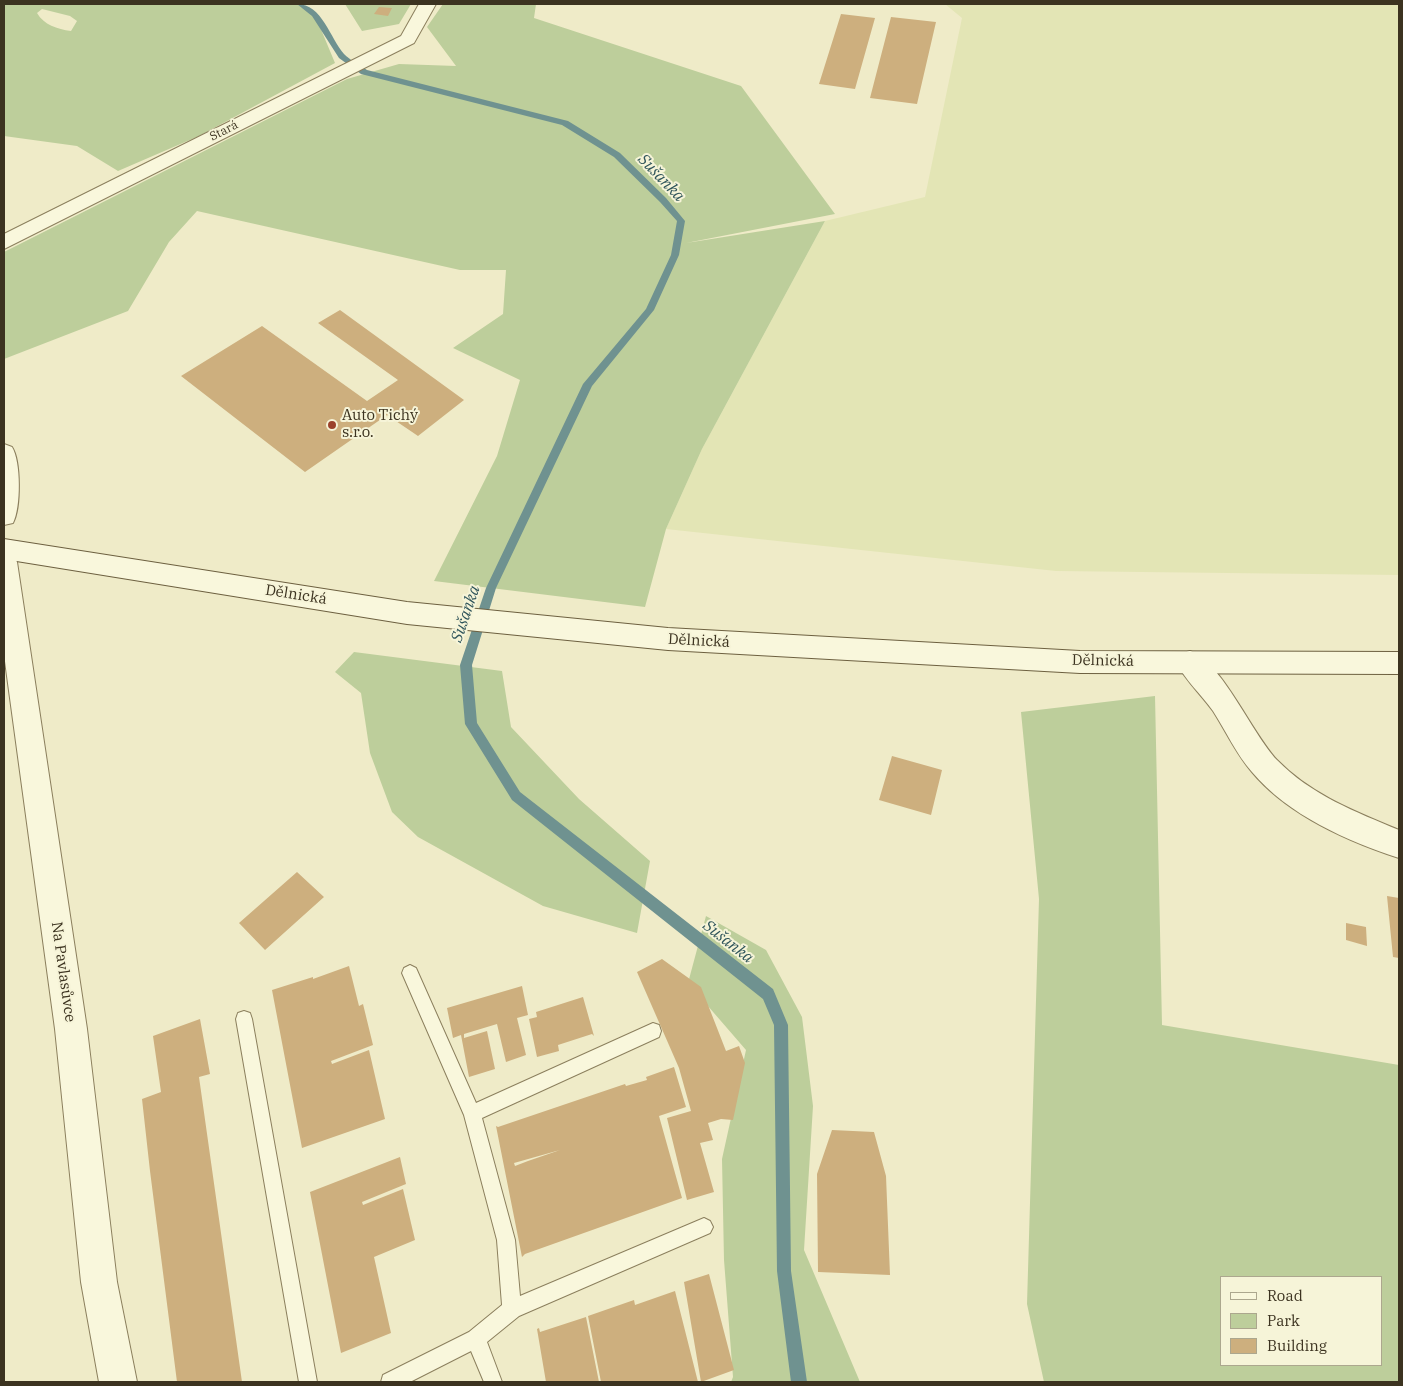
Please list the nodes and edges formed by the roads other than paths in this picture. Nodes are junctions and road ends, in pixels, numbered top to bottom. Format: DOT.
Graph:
graph roads {
  1 [pos="427,4"];
  2 [pos="4,242"];
  3 [pos="4,453"];
  4 [pos="4,516"];
  5 [pos="4,549"];
  6 [pos="4,562"];
  7 [pos="1190,662"];
  8 [pos="1399,663"];
  9 [pos="1399,844"];
  10 [pos="410,972"];
  11 [pos="244,1019"];
  12 [pos="653,1031"];
  13 [pos="472,1114"];
  14 [pos="704,1227"];
  15 [pos="512,1309"];
  16 [pos="476,1339"];
  17 [pos="118,1382"];
  18 [pos="308,1382"];
  19 [pos="390,1382"];
  20 [pos="493,1382"];
  1 -- 2 [label="street, Stará"];
  3 -- 4 [label="street"];
  5 -- 7 [label="street, Dělnická"];
  6 -- 17 [label="street, Na Pavlasůvce"];
  7 -- 8 [label="street, Dělnická"];
  7 -- 9 [label="street"];
  10 -- 13 [label="lane"];
  11 -- 18 [label="lane"];
  12 -- 13 [label="lane"];
  13 -- 15 [label="lane"];
  14 -- 15 [label="lane"];
  15 -- 16 [label="lane"];
  16 -- 19 [label="lane"];
  16 -- 20 [label="lane"];
}
